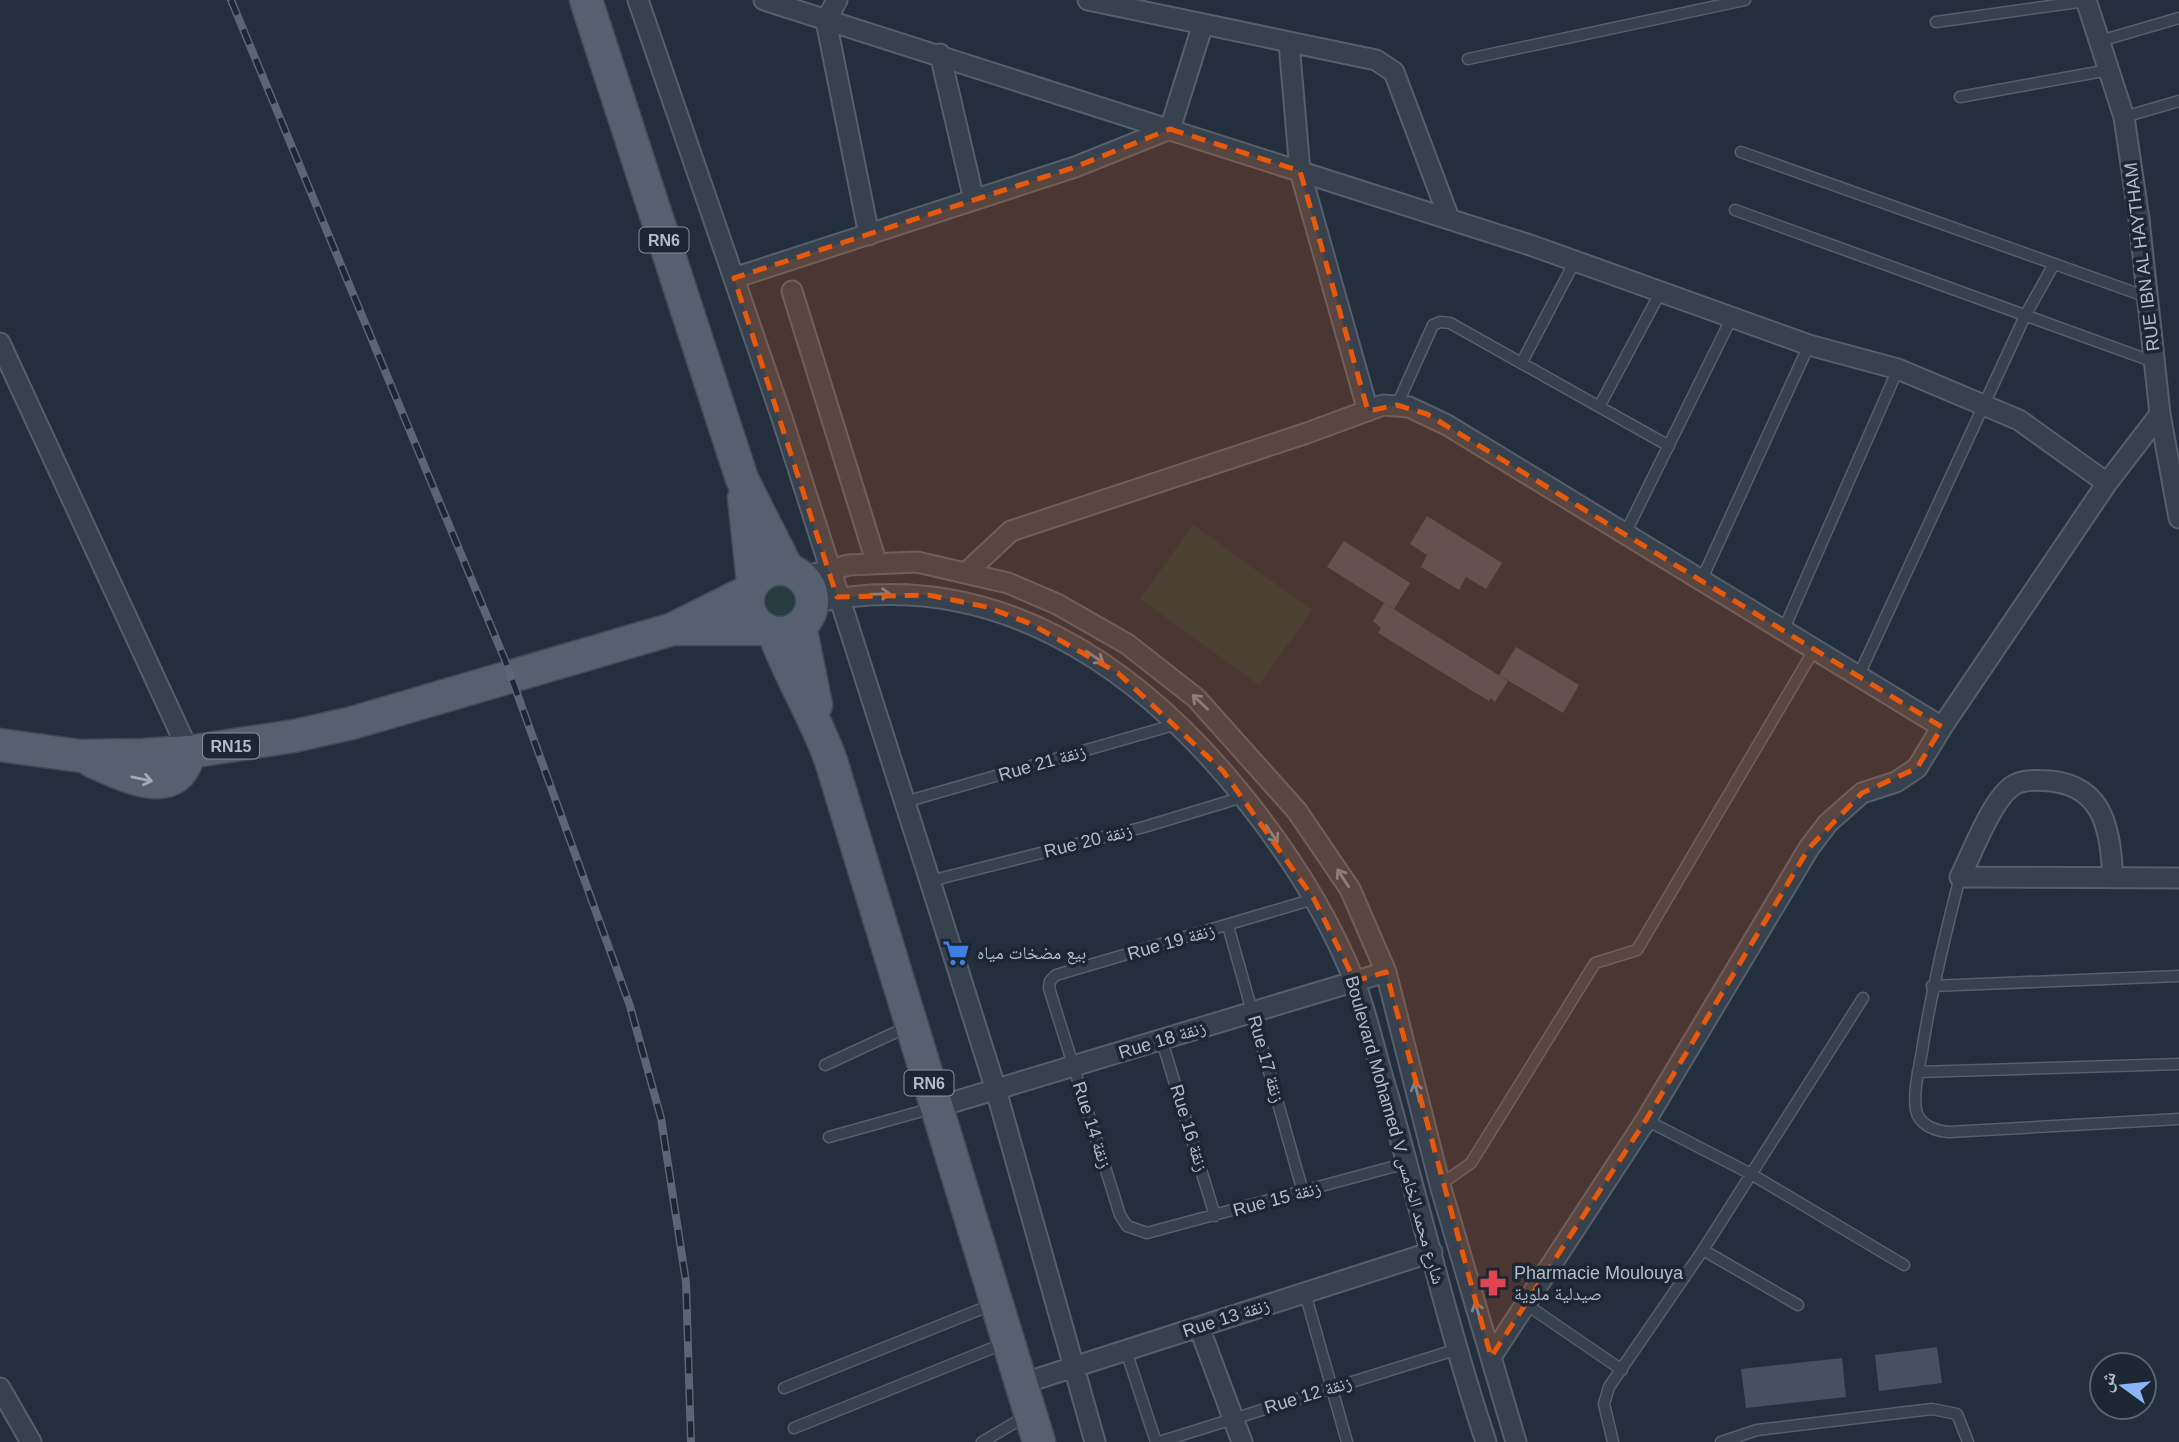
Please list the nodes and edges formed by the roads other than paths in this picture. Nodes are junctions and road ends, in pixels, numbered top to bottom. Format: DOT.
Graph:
graph roads {
  1 [pos="586,0"];
  2 [pos="638,0"];
  3 [pos="764,0"];
  4 [pos="837,0"];
  5 [pos="1088,0"];
  6 [pos="1745,0"];
  7 [pos="2086,1"];
  8 [pos="2179,18"];
  9 [pos="826,21"];
  10 [pos="1936,22"];
  11 [pos="1203,24"];
  12 [pos="2100,41"];
  13 [pos="1289,43"];
  14 [pos="940,54"];
  15 [pos="1468,59"];
  16 [pos="2109,70"];
  17 [pos="1960,97"];
  18 [pos="2179,102"];
  19 [pos="2124,117"];
  20 [pos="1170,129"];
  21 [pos="1741,152"];
  22 [pos="1300,170"];
  23 [pos="974,200"];
  24 [pos="1735,210"];
  25 [pos="1448,218"];
  26 [pos="869,235"];
  27 [pos="1574,261"];
  28 [pos="2054,264"];
  29 [pos="734,278"];
  30 [pos="792,291"];
  31 [pos="1660,293"];
  32 [pos="2148,297"];
  33 [pos="2025,316"];
  34 [pos="1731,319"];
  35 [pos="0,343"];
  36 [pos="1808,345"];
  37 [pos="1522,362"];
  38 [pos="2155,363"];
  39 [pos="1898,369"];
  40 [pos="1397,405"];
  41 [pos="1600,405"];
  42 [pos="1987,405"];
  43 [pos="1367,411"];
  44 [pos="2160,414"];
  45 [pos="2173,445"];
  46 [pos="1669,446"];
  47 [pos="742,479"];
  48 [pos="2107,483"];
  49 [pos="2179,518"];
  50 [pos="1625,534"];
  51 [pos="875,558"];
  52 [pos="967,572"];
  53 [pos="1701,581"];
  54 [pos="751,587"];
  55 [pos="801,600"];
  56 [pos="673,628"];
  57 [pos="1783,632"];
  58 [pos="1814,650"];
  59 [pos="1858,677"];
  60 [pos="1179,724"];
  61 [pos="1942,727"];
  62 [pos="0,745"];
  63 [pos="189,752"];
  64 [pos="1244,797"];
  65 [pos="905,802"];
  66 [pos="1960,877"];
  67 [pos="2113,878"];
  68 [pos="2179,878"];
  69 [pos="930,881"];
  70 [pos="1314,899"];
  71 [pos="1228,926"];
  72 [pos="1387,972"];
  73 [pos="2179,976"];
  74 [pos="1354,981"];
  75 [pos="1933,986"];
  76 [pos="1863,998"];
  77 [pos="1053,1001"];
  78 [pos="1253,1013"];
  79 [pos="911,1026"];
  80 [pos="1162,1041"];
  81 [pos="2179,1064"];
  82 [pos="825,1065"];
  83 [pos="1073,1068"];
  84 [pos="1919,1072"];
  85 [pos="996,1090"];
  86 [pos="937,1107"];
  87 [pos="2179,1119"];
  88 [pos="1646,1120"];
  89 [pos="829,1137"];
  90 [pos="1407,1163"];
  91 [pos="1751,1174"];
  92 [pos="1440,1185"];
  93 [pos="1303,1192"];
  94 [pos="1215,1216"];
  95 [pos="1147,1234"];
  96 [pos="1703,1250"];
  97 [pos="1432,1252"];
  98 [pos="1903,1265"];
  99 [pos="1305,1293"];
  100 [pos="998,1303"];
  101 [pos="1798,1305"];
  102 [pos="1527,1306"];
  103 [pos="1199,1327"];
  104 [pos="1008,1342"];
  105 [pos="1458,1349"];
  106 [pos="1126,1351"];
  107 [pos="1491,1357"];
  108 [pos="1073,1368"];
  109 [pos="1622,1370"];
  110 [pos="1021,1384"];
  111 [pos="0,1388"];
  112 [pos="784,1388"];
  113 [pos="1332,1388"];
  114 [pos="1233,1419"];
  115 [pos="794,1428"];
  116 [pos="1035,1428"];
  117 [pos="31,1442"];
  118 [pos="982,1442"];
  119 [pos="1095,1442"];
  120 [pos="1157,1442"];
  121 [pos="1242,1442"];
  122 [pos="1347,1442"];
  123 [pos="1486,1442"];
  124 [pos="1516,1442"];
  125 [pos="1613,1442"];
  126 [pos="1721,1442"];
  127 [pos="1968,1442"];
  1 -- 47 [label="main road, RN6"];
  2 -- 29 [label="street"];
  3 -- 9 [label="street"];
  4 -- 9 [label="street"];
  5 -- 11 [label="street"];
  6 -- 15 [label="lane"];
  7 -- 10 [label="lane"];
  7 -- 12 [label="street, RUE IBN AL HAYTHAM"];
  8 -- 12 [label="lane"];
  9 -- 14 [label="street"];
  9 -- 26 [label="street"];
  11 -- 13 [label="street"];
  11 -- 20 [label="street"];
  12 -- 16 [label="street, RUE IBN AL HAYTHAM"];
  13 -- 22 [label="street"];
  13 -- 25 [label="street"];
  14 -- 20 [label="street"];
  14 -- 23 [label="street"];
  16 -- 17 [label="lane"];
  16 -- 19 [label="street, RUE IBN AL HAYTHAM"];
  18 -- 19 [label="lane"];
  19 -- 32 [label="street, RUE IBN AL HAYTHAM"];
  20 -- 22 [label="street"];
  20 -- 23 [label="street"];
  21 -- 28 [label="lane"];
  22 -- 25 [label="street"];
  22 -- 43 [label="street"];
  23 -- 26 [label="street"];
  24 -- 33 [label="lane"];
  25 -- 27 [label="street"];
  26 -- 29 [label="street"];
  27 -- 31 [label="street"];
  27 -- 37 [label="lane"];
  28 -- 32 [label="lane"];
  28 -- 33 [label="lane"];
  29 -- 55 [label="street"];
  30 -- 51 [label="street"];
  31 -- 34 [label="street"];
  31 -- 41 [label="lane"];
  32 -- 38 [label="street, RUE IBN AL HAYTHAM"];
  33 -- 38 [label="lane"];
  33 -- 42 [label="lane"];
  34 -- 36 [label="street"];
  34 -- 46 [label="lane"];
  35 -- 63 [label="street"];
  36 -- 39 [label="street"];
  36 -- 53 [label="lane"];
  37 -- 40 [label="lane"];
  37 -- 41 [label="lane"];
  38 -- 44 [label="street, RUE IBN AL HAYTHAM"];
  39 -- 42 [label="street"];
  39 -- 57 [label="lane"];
  40 -- 43 [label="street"];
  40 -- 50 [label="street"];
  41 -- 46 [label="lane"];
  42 -- 48 [label="street"];
  42 -- 59 [label="lane"];
  43 -- 52 [label="street"];
  44 -- 45 [label="street, RUE IBN AL HAYTHAM"];
  44 -- 48 [label="street"];
  45 -- 49 [label="street, RUE IBN AL HAYTHAM"];
  46 -- 50 [label="lane"];
  47 -- 54 [label="main road, RN6"];
  47 -- 55 [label="main road, RN6"];
  48 -- 61 [label="street"];
  50 -- 53 [label="street"];
  52 -- 55 [label="street, Boulevard Mohamed V شارع محمد الخامس"];
  72 -- 52 [label="street, Boulevard Mohamed V شارع محمد الخامس, one-way"];
  53 -- 57 [label="street"];
  54 -- 55 [label="main road"];
  54 -- 55 [label="main road, RN6"];
  54 -- 56 [label="main road, RN15"];
  55 -- 56 [label="main road, RN15"];
  55 -- 60 [label="street, Boulevard Mohamed V شارع محمد الخامس, one-way"];
  55 -- 65 [label="street"];
  55 -- 79 [label="main road, RN6"];
  56 -- 63 [label="main road, RN15"];
  57 -- 58 [label="street"];
  58 -- 59 [label="street"];
  58 -- 92 [label="lane"];
  59 -- 61 [label="street"];
  60 -- 64 [label="street, Boulevard Mohamed V شارع محمد الخامس"];
  60 -- 65 [label="lane, Rue 21 زنقة"];
  61 -- 88 [label="street"];
  62 -- 63 [label="main road, RN15"];
  64 -- 69 [label="lane, Rue 20 زنقة"];
  64 -- 70 [label="street, Boulevard Mohamed V شارع محمد الخامس, one-way"];
  65 -- 69 [label="street"];
  66 -- 67 [label="street"];
  66 -- 67 [label="street"];
  66 -- 75 [label="lane"];
  67 -- 68 [label="street"];
  69 -- 85 [label="street"];
  70 -- 71 [label="lane, Rue 19 زنقة"];
  70 -- 74 [label="street, Boulevard Mohamed V شارع محمد الخامس"];
  71 -- 77 [label="lane, Rue 19 زنقة"];
  71 -- 78 [label="lane, Rue 17 زنقة"];
  72 -- 74 [label="street, Rue 18 زنقة"];
  92 -- 72 [label="street, Boulevard Mohamed V شارع محمد الخامس, one-way"];
  73 -- 75 [label="lane"];
  74 -- 78 [label="street, Rue 18 زنقة"];
  74 -- 90 [label="street, Boulevard Mohamed V شارع محمد الخامس"];
  75 -- 84 [label="lane"];
  76 -- 91 [label="lane"];
  77 -- 83 [label="lane, Rue 14 زنقة"];
  78 -- 80 [label="street, Rue 18 زنقة"];
  78 -- 93 [label="lane, Rue 17 زنقة"];
  79 -- 82 [label="lane"];
  79 -- 86 [label="main road, RN6"];
  80 -- 83 [label="street, Rue 18 زنقة"];
  80 -- 94 [label="lane, Rue 16 زنقة"];
  81 -- 84 [label="lane"];
  83 -- 85 [label="street, Rue 18 زنقة"];
  83 -- 95 [label="lane, Rue 14 زنقة"];
  84 -- 87 [label="lane"];
  85 -- 86 [label="street, Rue 18 زنقة"];
  85 -- 108 [label="street"];
  86 -- 89 [label="lane"];
  86 -- 100 [label="main road, RN6"];
  88 -- 91 [label="lane"];
  88 -- 102 [label="street"];
  90 -- 93 [label="lane, Rue 15 زنقة"];
  90 -- 97 [label="street, Boulevard Mohamed V شارع محمد الخامس"];
  91 -- 96 [label="lane"];
  91 -- 98 [label="lane"];
  107 -- 92 [label="street, Boulevard Mohamed V شارع محمد الخامس, one-way"];
  93 -- 94 [label="lane, Rue 15 زنقة"];
  94 -- 95 [label="lane, Rue 15 زنقة"];
  96 -- 101 [label="lane"];
  96 -- 109 [label="lane"];
  97 -- 99 [label="street, Rue 13 زنقة"];
  97 -- 105 [label="street, Boulevard Mohamed V شارع محمد الخامس"];
  99 -- 103 [label="street, Rue 13 زنقة"];
  99 -- 113 [label="lane"];
  100 -- 104 [label="main road, RN6"];
  100 -- 112 [label="lane"];
  102 -- 107 [label="street"];
  102 -- 109 [label="lane"];
  103 -- 106 [label="street, Rue 13 زنقة"];
  103 -- 114 [label="street"];
  104 -- 110 [label="main road, RN6"];
  104 -- 115 [label="lane"];
  105 -- 113 [label="lane, Rue 12 زنقة"];
  105 -- 123 [label="street, Boulevard Mohamed V شارع محمد الخامس"];
  106 -- 108 [label="street, Rue 13 زنقة"];
  106 -- 120 [label="lane"];
  107 -- 124 [label="street, Boulevard Mohamed V شارع محمد الخامس"];
  108 -- 110 [label="street, Rue 13 زنقة"];
  108 -- 119 [label="street"];
  109 -- 125 [label="lane"];
  110 -- 116 [label="main road, RN6"];
  111 -- 117 [label="street"];
  113 -- 114 [label="lane, Rue 12 زنقة"];
  113 -- 122 [label="lane"];
  114 -- 120 [label="lane, Rue 12 زنقة"];
  114 -- 121 [label="street"];
  116 -- 118 [label="lane"];
  126 -- 127 [label="lane"];
}
